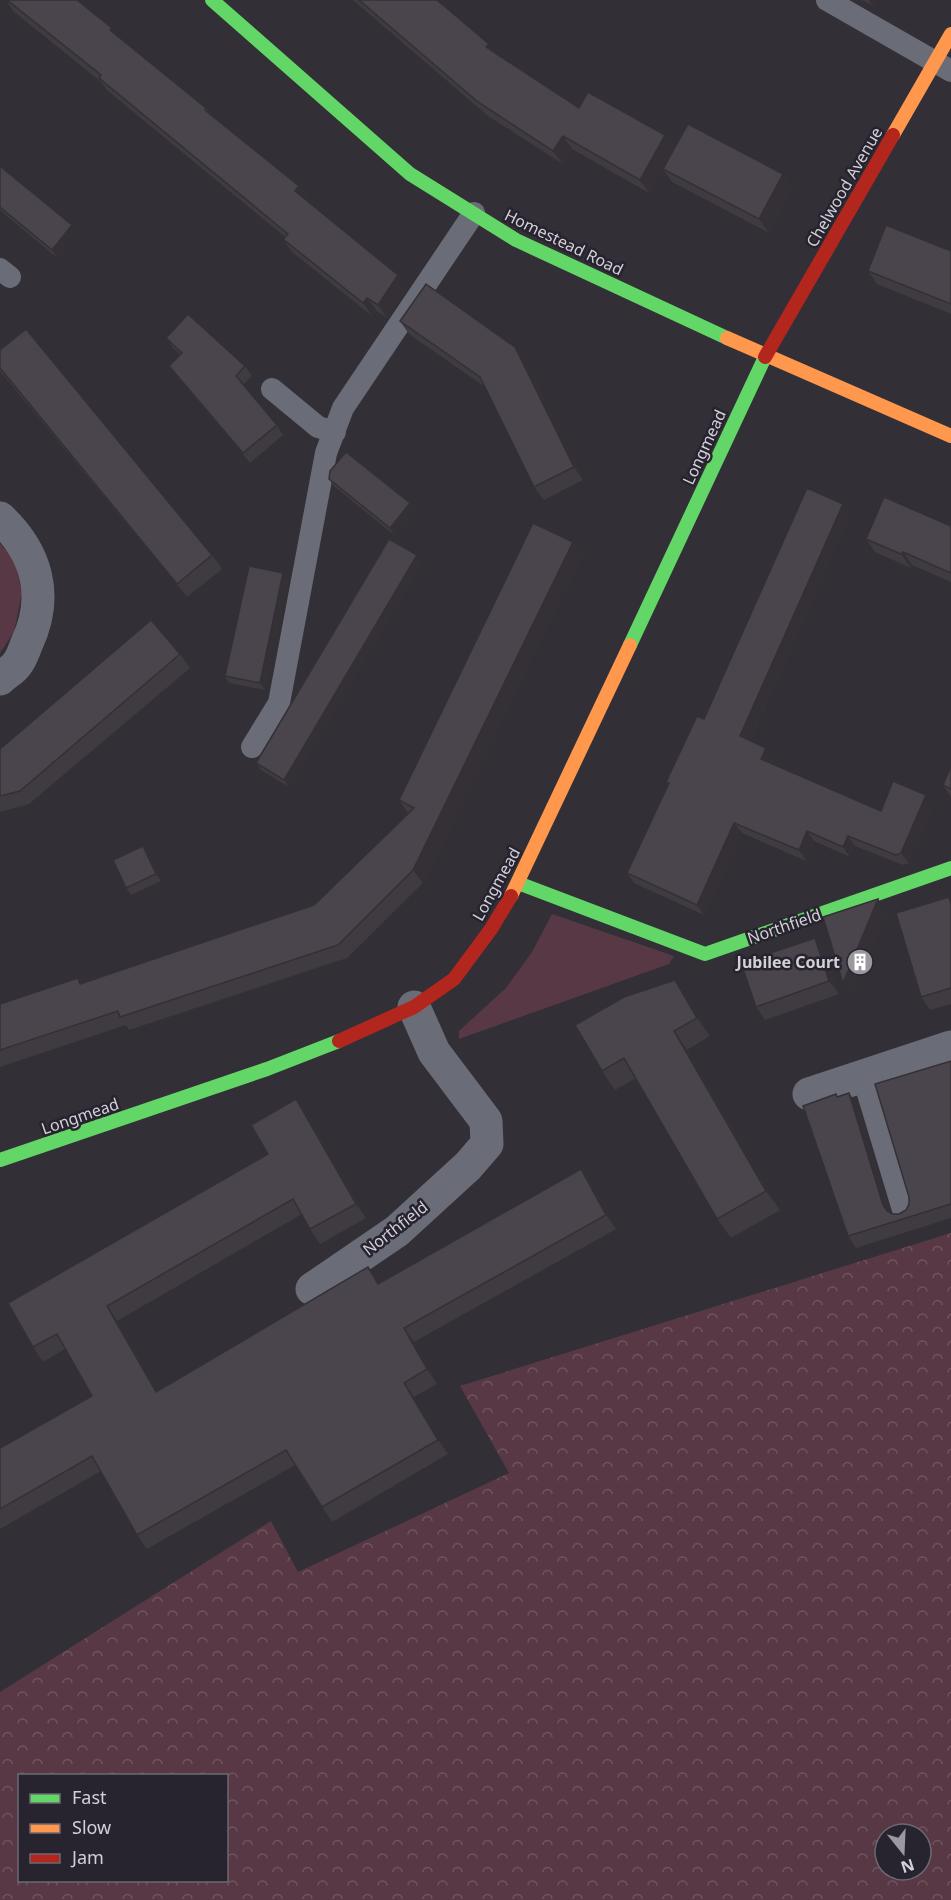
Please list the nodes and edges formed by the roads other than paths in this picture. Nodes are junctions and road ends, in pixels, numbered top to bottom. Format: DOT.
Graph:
graph roads {
  1 [pos="212,0"];
  2 [pos="827,0"];
  3 [pos="951,34"];
  4 [pos="943,67"];
  5 [pos="474,213"];
  6 [pos="765,356"];
  7 [pos="272,389"];
  8 [pos="335,432"];
  9 [pos="951,436"];
  10 [pos="0,518"];
  11 [pos="0,679"];
  12 [pos="252,747"];
  13 [pos="951,868"];
  14 [pos="518,883"];
  15 [pos="414,1007"];
  16 [pos="951,1047"];
  17 [pos="863,1077"];
  18 [pos="809,1094"];
  19 [pos="0,1160"];
  20 [pos="904,1213"];
  21 [pos="312,1289"];
  1 -- 5 [label="street, Homestead Road"];
  2 -- 4 [label="lane"];
  3 -- 4 [label="street, Chelwood Avenue"];
  4 -- 6 [label="street, Chelwood Avenue"];
  5 -- 6 [label="street, Homestead Road"];
  5 -- 8 [label="lane"];
  6 -- 9 [label="street, Homestead Road"];
  6 -- 14 [label="street, Longmead"];
  7 -- 8 [label="lane"];
  8 -- 12 [label="lane"];
  10 -- 11 [label="street"];
  13 -- 14 [label="street, Northfield"];
  14 -- 15 [label="street, Longmead"];
  15 -- 19 [label="street, Longmead"];
  15 -- 21 [label="street, Northfield"];
  16 -- 17 [label="street"];
  17 -- 18 [label="street"];
  17 -- 20 [label="lane"];
}
